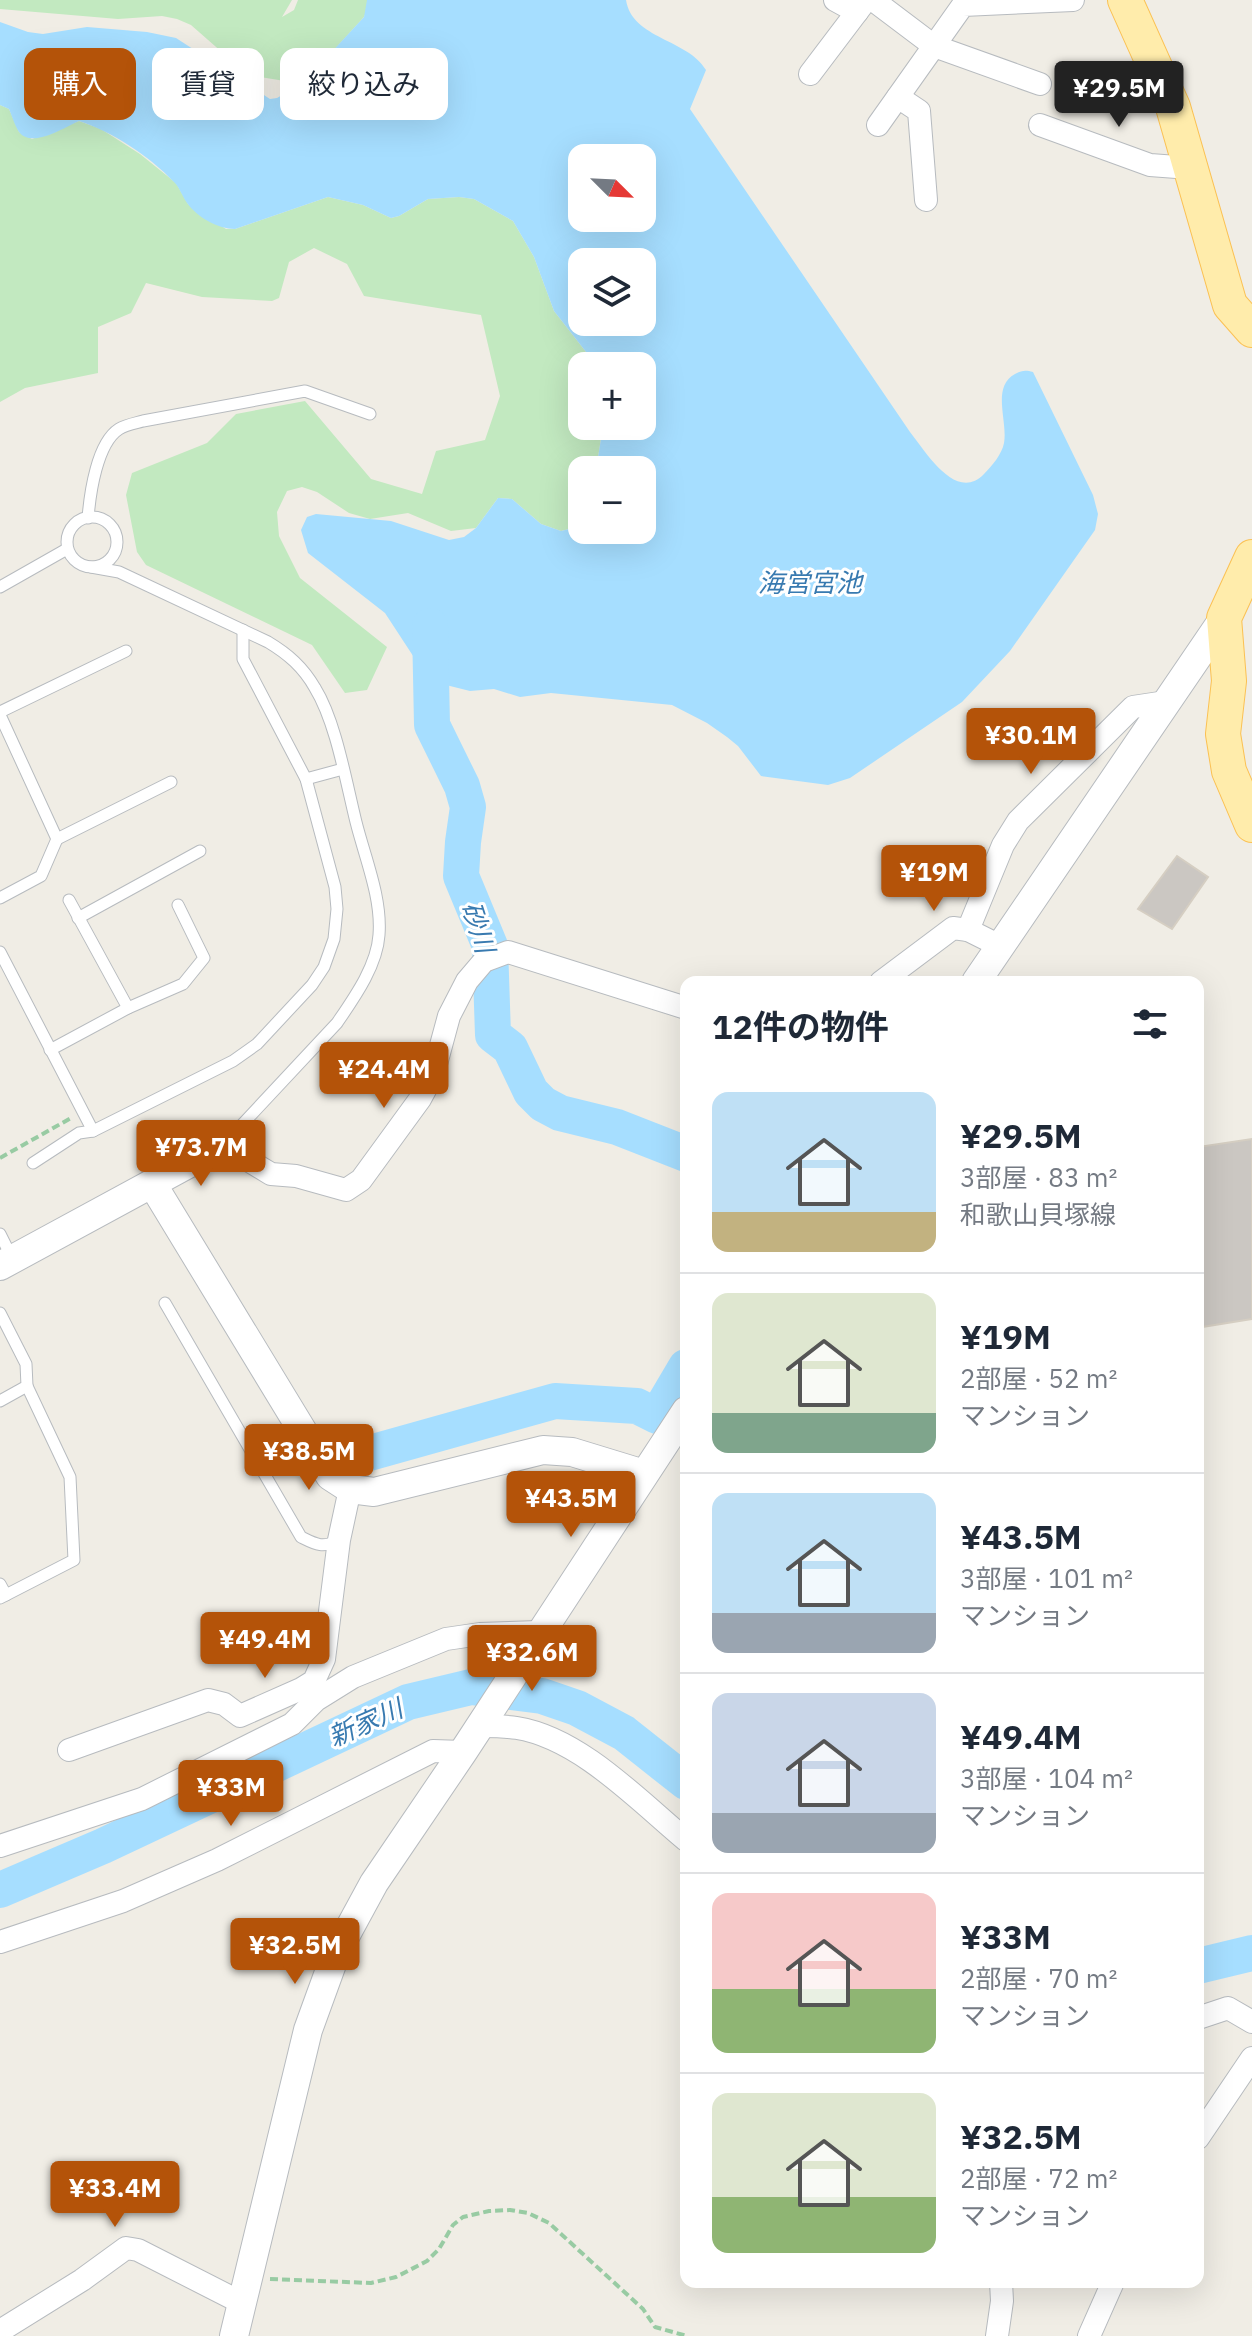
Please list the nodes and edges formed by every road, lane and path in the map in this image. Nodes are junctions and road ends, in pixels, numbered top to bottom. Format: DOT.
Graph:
graph roads {
  1 [pos="835,0"];
  2 [pos="1073,0"];
  3 [pos="1125,0"];
  4 [pos="865,4"];
  5 [pos="934,46"];
  6 [pos="810,74"];
  7 [pos="1040,84"];
  8 [pos="898,97"];
  9 [pos="878,125"];
  10 [pos="1040,125"];
  11 [pos="1190,168"];
  12 [pos="926,200"];
  13 [pos="1252,330"];
  14 [pos="370,414"];
  15 [pos="88,518"];
  16 [pos="67,549"];
  17 [pos="115,550"];
  18 [pos="1252,557"];
  19 [pos="91,567"];
  20 [pos="119,572"];
  21 [pos="0,587"];
  22 [pos="1224,618"];
  23 [pos="243,630"];
  24 [pos="126,651"];
  25 [pos="1166,702"];
  26 [pos="0,714"];
  27 [pos="343,769"];
  28 [pos="306,779"];
  29 [pos="171,782"];
  30 [pos="1252,825"];
  31 [pos="57,839"];
  32 [pos="200,851"];
  33 [pos="0,898"];
  34 [pos="69,900"];
  35 [pos="178,905"];
  36 [pos="78,918"];
  37 [pos="968,930"];
  38 [pos="1000,946"];
  39 [pos="0,952"];
  40 [pos="889,976"];
  41 [pos="980,976"];
  42 [pos="680,1006"];
  43 [pos="128,1008"];
  44 [pos="50,1050"];
  45 [pos="82,1111"];
  46 [pos="93,1131"];
  47 [pos="223,1145"];
  48 [pos="0,1158"];
  49 [pos="33,1163"];
  50 [pos="153,1185"];
  51 [pos="0,1234"];
  52 [pos="6,1263"];
  53 [pos="165,1303"];
  54 [pos="0,1313"];
  55 [pos="27,1386"];
  56 [pos="0,1401"];
  57 [pos="680,1423"];
  58 [pos="644,1474"];
  59 [pos="350,1489"];
  60 [pos="339,1540"];
  61 [pos="2,1592"];
  62 [pos="540,1632"];
  63 [pos="480,1726"];
  64 [pos="69,1750"];
  65 [pos="463,1752"];
  66 [pos="680,1835"];
  67 [pos="0,1846"];
  68 [pos="0,1942"];
  69 [pos="1204,2016"];
  70 [pos="1252,2022"];
  71 [pos="1252,2058"];
  72 [pos="1204,2129"];
  73 [pos="1001,2288"];
  74 [pos="1110,2288"];
  75 [pos="245,2291"];
  76 [pos="0,2331"];
  77 [pos="234,2336"];
  78 [pos="687,2336"];
  79 [pos="997,2336"];
  80 [pos="1089,2336"];
  1 -- 4 [label="street"];
  2 -- 5 [label="street"];
  3 -- 11 [label="main road"];
  4 -- 5 [label="street"];
  4 -- 6 [label="street"];
  5 -- 7 [label="street"];
  5 -- 8 [label="street"];
  8 -- 9 [label="street"];
  8 -- 12 [label="street"];
  10 -- 11 [label="street"];
  11 -- 13 [label="main road"];
  14 -- 15 [label="lane"];
  15 -- 16 [label="lane"];
  15 -- 17 [label="lane"];
  16 -- 19 [label="lane"];
  16 -- 21 [label="lane"];
  17 -- 19 [label="lane"];
  17 -- 20 [label="lane"];
  18 -- 22 [label="main road"];
  19 -- 20 [label="lane"];
  20 -- 23 [label="lane"];
  22 -- 25 [label="street"];
  22 -- 30 [label="main road"];
  23 -- 27 [label="lane"];
  23 -- 28 [label="lane"];
  24 -- 26 [label="lane"];
  25 -- 37 [label="street"];
  25 -- 38 [label="street"];
  26 -- 31 [label="lane"];
  27 -- 28 [label="lane"];
  27 -- 47 [label="lane"];
  28 -- 46 [label="lane"];
  29 -- 31 [label="lane"];
  31 -- 33 [label="lane"];
  32 -- 36 [label="lane"];
  34 -- 36 [label="lane"];
  35 -- 43 [label="lane"];
  36 -- 43 [label="lane"];
  37 -- 38 [label="street"];
  37 -- 40 [label="street"];
  38 -- 41 [label="street"];
  39 -- 44 [label="lane"];
  42 -- 47 [label="street"];
  43 -- 44 [label="lane"];
  44 -- 45 [label="lane"];
  45 -- 46 [label="lane"];
  45 -- 48 [label="path"];
  46 -- 49 [label="lane"];
  47 -- 50 [label="street"];
  50 -- 52 [label="street"];
  50 -- 59 [label="street"];
  51 -- 52 [label="lane"];
  53 -- 60 [label="lane"];
  54 -- 55 [label="lane"];
  55 -- 56 [label="lane"];
  55 -- 61 [label="lane"];
  57 -- 58 [label="street"];
  58 -- 59 [label="street"];
  58 -- 62 [label="street"];
  59 -- 60 [label="street"];
  60 -- 64 [label="street"];
  62 -- 63 [label="street"];
  62 -- 67 [label="street"];
  63 -- 65 [label="street"];
  63 -- 66 [label="street"];
  65 -- 68 [label="street"];
  65 -- 75 [label="street"];
  69 -- 70 [label="street"];
  71 -- 72 [label="street"];
  73 -- 79 [label="street"];
  74 -- 80 [label="street"];
  75 -- 76 [label="street"];
  75 -- 77 [label="street"];
  75 -- 78 [label="path"];
}
